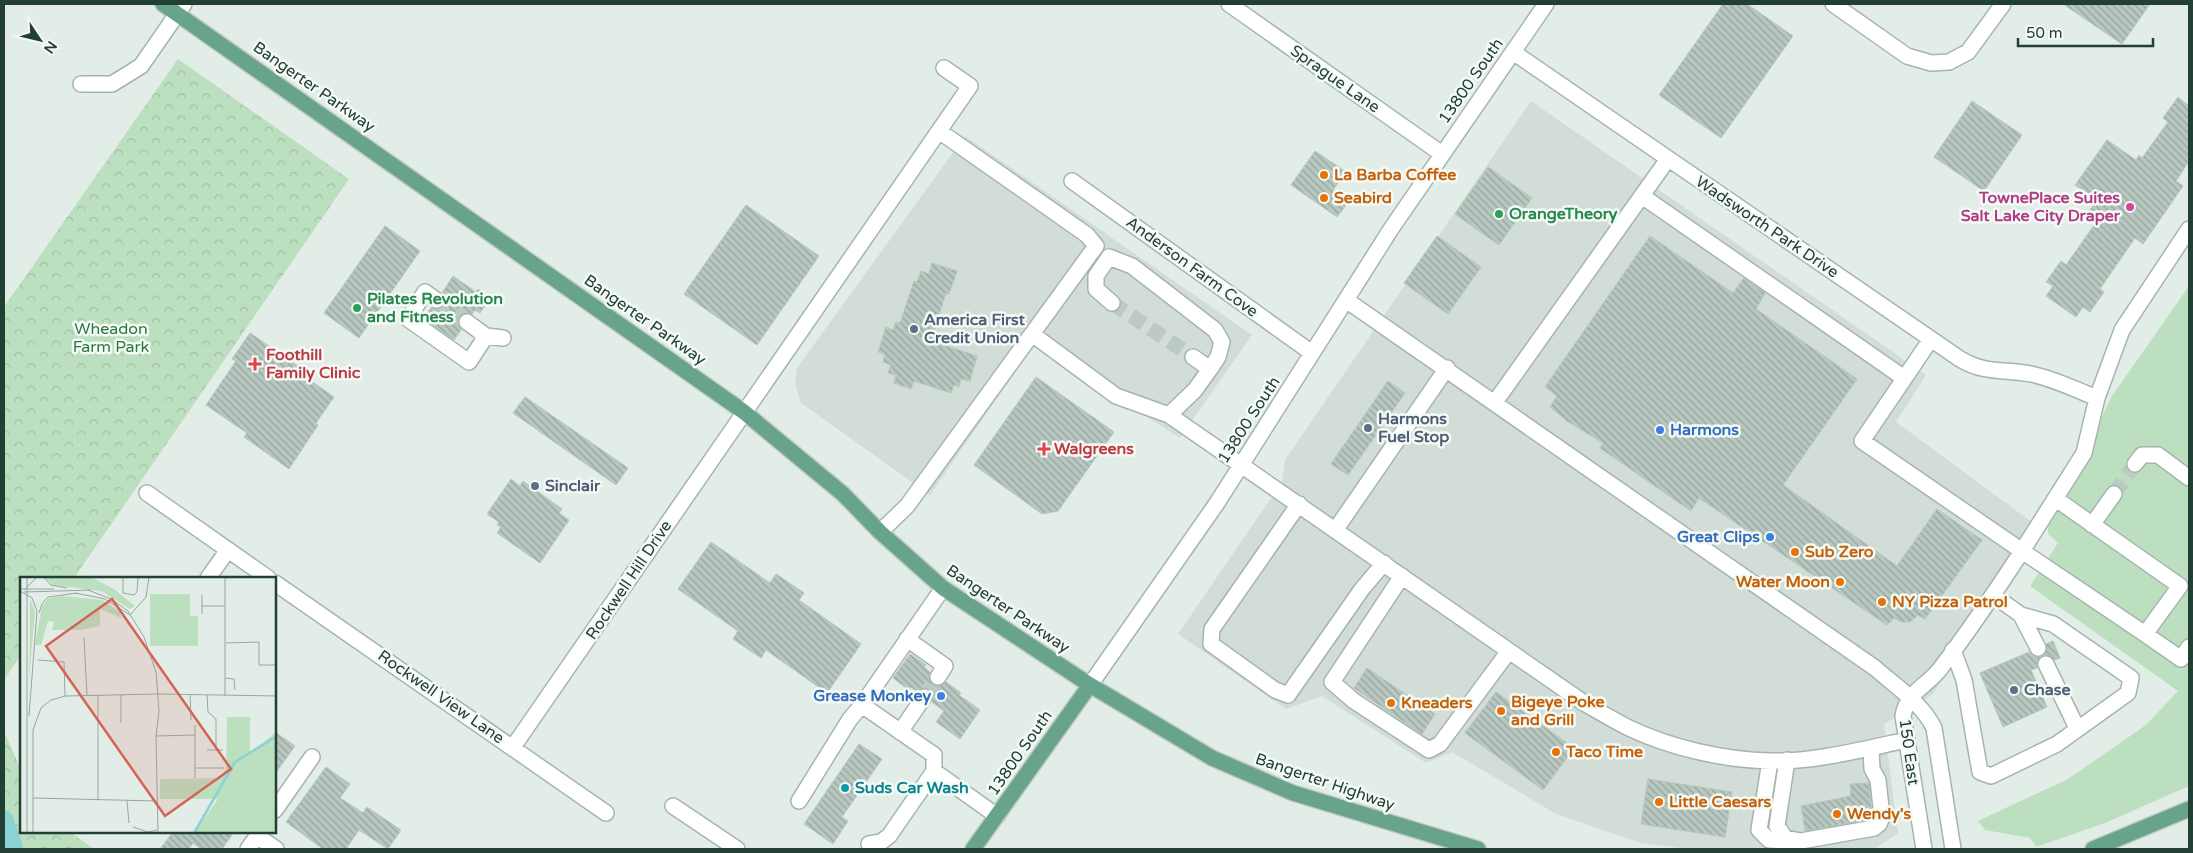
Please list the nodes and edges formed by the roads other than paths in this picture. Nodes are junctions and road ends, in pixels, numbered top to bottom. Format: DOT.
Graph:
graph roads {
  1 [pos="163,4"];
  2 [pos="1229,4"];
  3 [pos="1546,4"];
  4 [pos="1833,4"];
  5 [pos="2003,4"];
  6 [pos="181,9"];
  7 [pos="1513,52"];
  8 [pos="944,68"];
  9 [pos="81,84"];
  10 [pos="939,131"];
  11 [pos="1442,154"];
  12 [pos="1668,159"];
  13 [pos="1072,180"];
  14 [pos="1642,196"];
  15 [pos="2189,229"];
  16 [pos="1096,246"];
  17 [pos="1110,257"];
  18 [pos="436,300"];
  19 [pos="1346,300"];
  20 [pos="1112,303"];
  21 [pos="467,322"];
  22 [pos="1032,334"];
  23 [pos="486,336"];
  24 [pos="503,338"];
  25 [pos="1931,339"];
  26 [pos="1312,353"];
  27 [pos="1193,357"];
  28 [pos="1447,368"];
  29 [pos="1210,369"];
  30 [pos="1904,378"];
  31 [pos="2097,398"];
  32 [pos="1495,402"];
  33 [pos="744,412"];
  34 [pos="1169,415"];
  35 [pos="1241,464"];
  36 [pos="2135,464"];
  37 [pos="2189,478"];
  38 [pos="147,493"];
  39 [pos="2114,494"];
  40 [pos="2056,499"];
  41 [pos="1299,504"];
  42 [pos="2092,525"];
  43 [pos="1336,529"];
  44 [pos="880,532"];
  45 [pos="228,550"];
  46 [pos="2022,551"];
  47 [pos="1384,563"];
  48 [pos="1402,576"];
  49 [pos="209,577"];
  50 [pos="267,577"];
  51 [pos="276,584"];
  52 [pos="942,588"];
  53 [pos="1993,595"];
  54 [pos="2021,615"];
  55 [pos="2145,634"];
  56 [pos="907,640"];
  57 [pos="2189,647"];
  58 [pos="2038,648"];
  59 [pos="1953,650"];
  60 [pos="1509,651"];
  61 [pos="2046,664"];
  62 [pos="938,677"];
  63 [pos="1090,685"];
  64 [pos="924,697"];
  65 [pos="1909,698"];
  66 [pos="862,705"];
  67 [pos="2077,728"];
  68 [pos="900,732"];
  69 [pos="1906,740"];
  70 [pos="514,748"];
  71 [pos="1871,748"];
  72 [pos="312,757"];
  73 [pos="1787,760"];
  74 [pos="1770,761"];
  75 [pos="934,771"];
  76 [pos="799,801"];
  77 [pos="673,806"];
  78 [pos="276,809"];
  79 [pos="2189,810"];
  80 [pos="606,813"];
  81 [pos="997,816"];
  82 [pos="258,834"];
  83 [pos="1801,841"];
  84 [pos="869,844"];
  85 [pos="248,849"];
  86 [pos="276,849"];
  87 [pos="737,849"];
  88 [pos="973,849"];
  89 [pos="1478,849"];
  90 [pos="1924,849"];
  91 [pos="1953,849"];
  92 [pos="2093,849"];
  1 -- 6 [label="main road, Bangerter Parkway"];
  2 -- 11 [label="street, Sprague Lane"];
  3 -- 7 [label="street, 13800 South"];
  4 -- 5 [label="street"];
  6 -- 9 [label="street"];
  6 -- 33 [label="main road, Bangerter Parkway"];
  7 -- 11 [label="street, 13800 South"];
  7 -- 12 [label="street, Wadsworth Park Drive"];
  8 -- 10 [label="street, Rockwell Hill Drive"];
  10 -- 16 [label="street"];
  10 -- 33 [label="street, Rockwell Hill Drive"];
  11 -- 19 [label="street, 13800 South"];
  12 -- 14 [label="street"];
  12 -- 25 [label="street, Wadsworth Park Drive"];
  13 -- 26 [label="street, Anderson Farm Cove"];
  14 -- 30 [label="street"];
  14 -- 32 [label="street"];
  15 -- 31 [label="street"];
  16 -- 17 [label="street"];
  16 -- 22 [label="street"];
  17 -- 20 [label="street"];
  17 -- 29 [label="street"];
  18 -- 23 [label="street"];
  19 -- 26 [label="street, 13800 South"];
  19 -- 28 [label="street"];
  21 -- 23 [label="street"];
  22 -- 34 [label="street"];
  22 -- 44 [label="street"];
  23 -- 24 [label="street"];
  25 -- 30 [label="street"];
  25 -- 31 [label="street, Wadsworth Park Drive"];
  26 -- 35 [label="street, 13800 South"];
  27 -- 29 [label="street"];
  28 -- 32 [label="street"];
  28 -- 43 [label="street"];
  29 -- 34 [label="street"];
  30 -- 46 [label="street"];
  31 -- 40 [label="street"];
  32 -- 65 [label="street"];
  33 -- 44 [label="main road, Bangerter Parkway"];
  33 -- 70 [label="street, Rockwell Hill Drive"];
  34 -- 35 [label="street"];
  35 -- 41 [label="street"];
  35 -- 63 [label="street, 13800 South"];
  36 -- 37 [label="street"];
  38 -- 45 [label="street"];
  39 -- 42 [label="street"];
  40 -- 42 [label="street"];
  40 -- 46 [label="street"];
  41 -- 43 [label="street"];
  41 -- 47 [label="street"];
  42 -- 55 [label="street"];
  43 -- 47 [label="street"];
  44 -- 52 [label="main road, Bangerter Parkway"];
  45 -- 49 [label="street"];
  45 -- 50 [label="street"];
  46 -- 53 [label="street"];
  46 -- 55 [label="street"];
  47 -- 48 [label="street"];
  48 -- 60 [label="street"];
  48 -- 60 [label="street"];
  51 -- 70 [label="street, Rockwell View Lane"];
  52 -- 56 [label="street"];
  52 -- 63 [label="main road, Bangerter Parkway"];
  53 -- 54 [label="street"];
  53 -- 59 [label="street"];
  54 -- 58 [label="street"];
  54 -- 67 [label="street"];
  55 -- 57 [label="street"];
  56 -- 62 [label="street"];
  56 -- 66 [label="street"];
  59 -- 65 [label="street"];
  59 -- 67 [label="street"];
  60 -- 74 [label="street"];
  61 -- 67 [label="street"];
  63 -- 81 [label="main road, 13800 South"];
  63 -- 89 [label="main road, Bangerter Highway"];
  64 -- 68 [label="street"];
  65 -- 69 [label="street, 150 East"];
  65 -- 91 [label="street, 150 East"];
  66 -- 68 [label="street"];
  66 -- 76 [label="street"];
  68 -- 75 [label="street"];
  69 -- 71 [label="street"];
  69 -- 90 [label="street, 150 East"];
  70 -- 80 [label="street, Rockwell View Lane"];
  71 -- 73 [label="street"];
  71 -- 83 [label="street"];
  72 -- 78 [label="street"];
  73 -- 74 [label="street"];
  73 -- 83 [label="street"];
  74 -- 83 [label="street"];
  75 -- 81 [label="street"];
  75 -- 84 [label="street"];
  77 -- 87 [label="street"];
  79 -- 92 [label="main road"];
  81 -- 88 [label="main road, 13800 South"];
  82 -- 85 [label="street"];
  82 -- 86 [label="street"];
}
